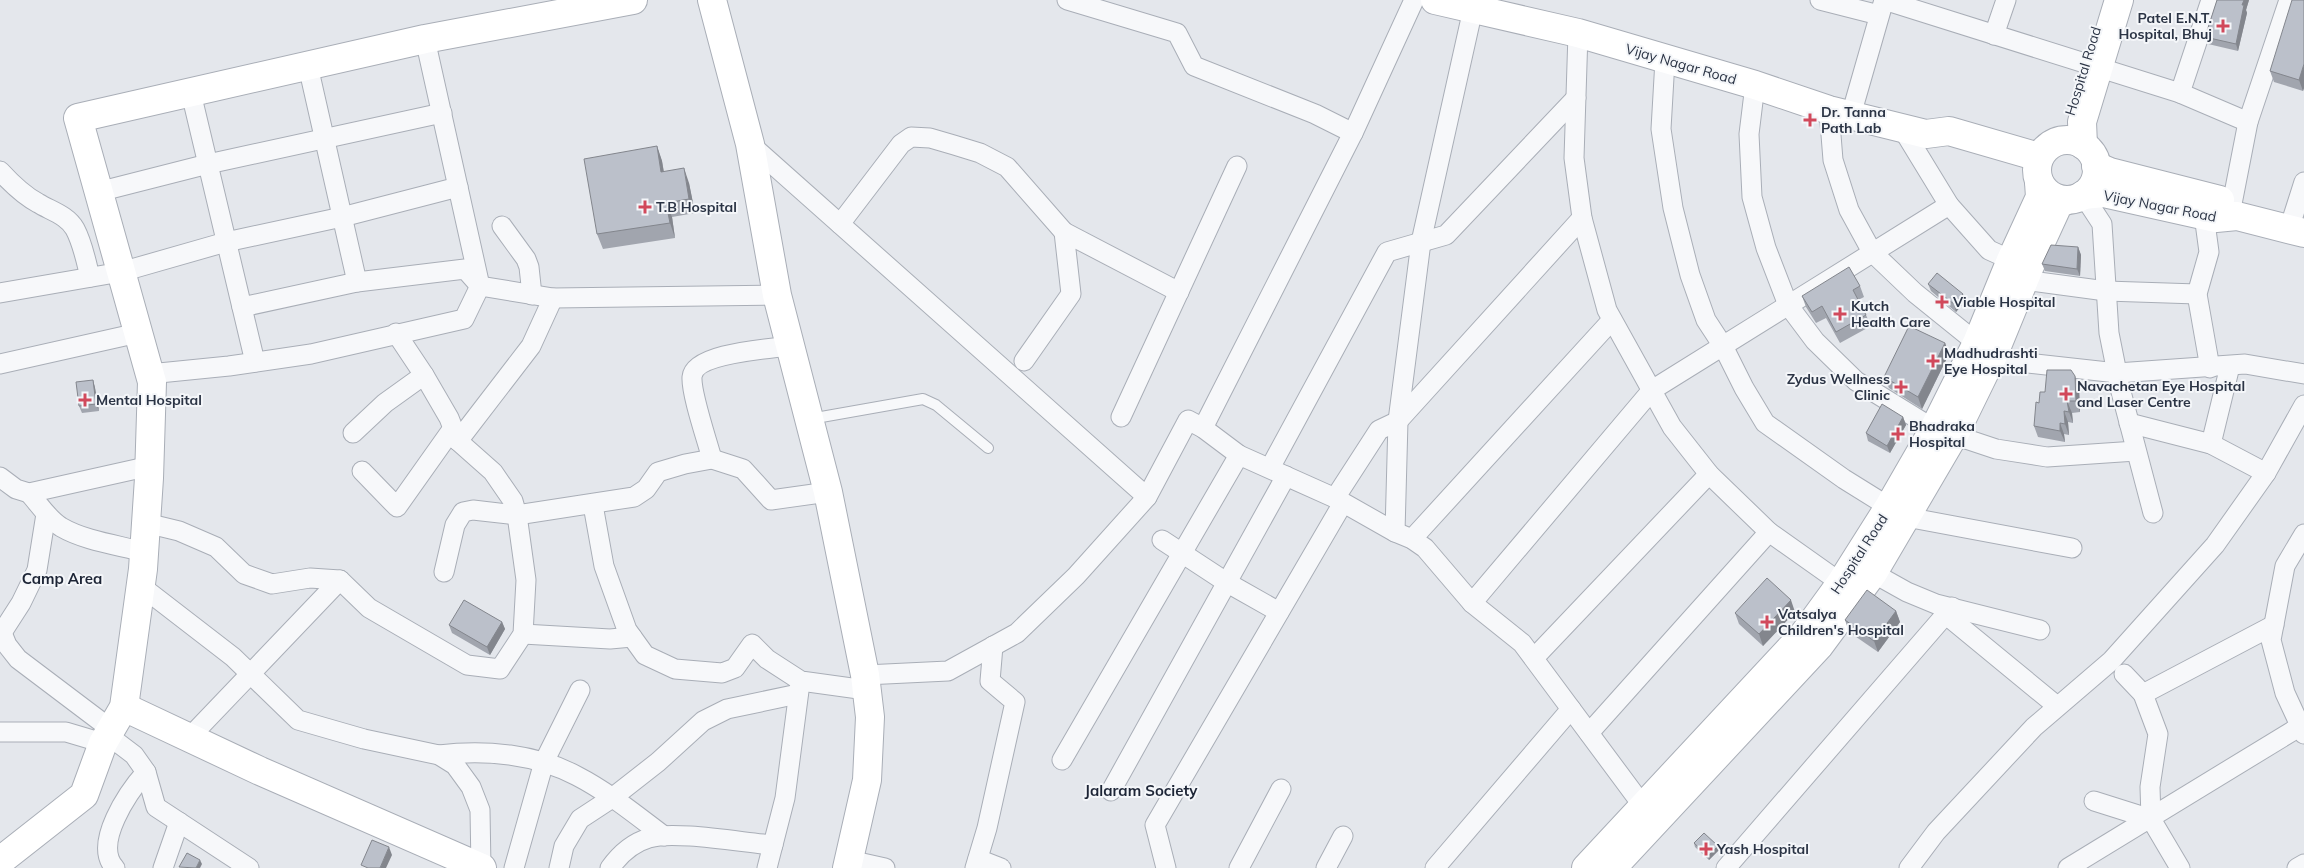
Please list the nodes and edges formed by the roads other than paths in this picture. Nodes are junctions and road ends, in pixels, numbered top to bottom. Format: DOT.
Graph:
graph roads {
  1 [pos="634,0"];
  2 [pos="712,0"];
  3 [pos="1067,0"];
  4 [pos="1414,0"];
  5 [pos="1435,0"];
  6 [pos="1820,0"];
  7 [pos="2006,0"];
  8 [pos="2106,0"];
  9 [pos="2119,0"];
  10 [pos="2210,0"];
  11 [pos="2290,0"];
  12 [pos="1911,4"];
  13 [pos="1482,7"];
  14 [pos="1879,15"];
  15 [pos="1578,33"];
  16 [pos="1994,35"];
  17 [pos="425,39"];
  18 [pos="1665,60"];
  19 [pos="2092,65"];
  20 [pos="308,66"];
  21 [pos="1755,85"];
  22 [pos="191,93"];
  23 [pos="2180,93"];
  24 [pos="1576,98"];
  25 [pos="1840,112"];
  26 [pos="442,113"];
  27 [pos="2248,122"];
  28 [pos="1914,131"];
  29 [pos="1354,133"];
  30 [pos="324,138"];
  31 [pos="750,144"];
  32 [pos="2059,161"];
  33 [pos="208,164"];
  34 [pos="1237,166"];
  35 [pos="0,171"];
  36 [pos="2304,182"];
  37 [pos="458,187"];
  38 [pos="98,192"];
  39 [pos="2074,197"];
  40 [pos="1949,204"];
  41 [pos="2234,212"];
  42 [pos="2204,215"];
  43 [pos="342,217"];
  44 [pos="1582,218"];
  45 [pos="840,224"];
  46 [pos="502,226"];
  47 [pos="2296,231"];
  48 [pos="1064,232"];
  49 [pos="226,242"];
  50 [pos="1421,242"];
  51 [pos="1872,252"];
  52 [pos="2017,270"];
  53 [pos="121,272"];
  54 [pos="90,277"];
  55 [pos="357,282"];
  56 [pos="480,286"];
  57 [pos="2106,291"];
  58 [pos="1179,292"];
  59 [pos="0,293"];
  60 [pos="2197,294"];
  61 [pos="532,295"];
  62 [pos="777,295"];
  63 [pos="553,298"];
  64 [pos="1788,305"];
  65 [pos="242,307"];
  66 [pos="1612,320"];
  67 [pos="138,333"];
  68 [pos="396,333"];
  69 [pos="790,346"];
  70 [pos="1723,346"];
  71 [pos="1984,351"];
  72 [pos="1024,361"];
  73 [pos="255,362"];
  74 [pos="0,364"];
  75 [pos="2230,366"];
  76 [pos="2210,368"];
  77 [pos="2117,373"];
  78 [pos="149,374"];
  79 [pos="2304,374"];
  80 [pos="424,375"];
  81 [pos="1652,390"];
  82 [pos="2304,406"];
  83 [pos="1121,417"];
  84 [pos="809,419"];
  85 [pos="1398,421"];
  86 [pos="2129,423"];
  87 [pos="1203,428"];
  88 [pos="1944,432"];
  89 [pos="353,433"];
  90 [pos="456,434"];
  91 [pos="2211,444"];
  92 [pos="988,448"];
  93 [pos="2136,451"];
  94 [pos="1239,455"];
  95 [pos="712,459"];
  96 [pos="150,466"];
  97 [pos="362,471"];
  98 [pos="1278,472"];
  99 [pos="2266,473"];
  100 [pos="1709,474"];
  101 [pos="0,477"];
  102 [pos="828,492"];
  103 [pos="29,493"];
  104 [pos="1147,497"];
  105 [pos="1339,500"];
  106 [pos="592,505"];
  107 [pos="1897,512"];
  108 [pos="2153,513"];
  109 [pos="46,514"];
  110 [pos="517,515"];
  111 [pos="146,522"];
  112 [pos="1395,532"];
  113 [pos="1769,532"];
  114 [pos="1412,538"];
  115 [pos="1162,540"];
  116 [pos="2302,544"];
  117 [pos="2072,548"];
  118 [pos="144,552"];
  119 [pos="1182,553"];
  120 [pos="444,572"];
  121 [pos="1873,573"];
  122 [pos="340,580"];
  123 [pos="1226,582"];
  124 [pos="1841,583"];
  125 [pos="141,586"];
  126 [pos="1472,603"];
  127 [pos="1949,611"];
  128 [pos="1279,612"];
  129 [pos="2274,625"];
  130 [pos="2040,630"];
  131 [pos="0,631"];
  132 [pos="522,634"];
  133 [pos="632,637"];
  134 [pos="993,646"];
  135 [pos="1534,658"];
  136 [pos="251,674"];
  137 [pos="2124,674"];
  138 [pos="866,683"];
  139 [pos="800,688"];
  140 [pos="580,690"];
  141 [pos="2143,694"];
  142 [pos="2057,706"];
  143 [pos="1571,709"];
  144 [pos="2303,728"];
  145 [pos="112,729"];
  146 [pos="0,732"];
  147 [pos="1589,733"];
  148 [pos="190,738"];
  149 [pos="439,755"];
  150 [pos="1062,760"];
  151 [pos="544,762"];
  152 [pos="146,772"];
  153 [pos="1281,789"];
  154 [pos="1111,791"];
  155 [pos="612,798"];
  156 [pos="2094,801"];
  157 [pos="1643,806"];
  158 [pos="2151,819"];
  159 [pos="178,822"];
  160 [pos="664,836"];
  161 [pos="1343,836"];
  162 [pos="773,845"];
  163 [pos="0,861"];
  164 [pos="848,864"];
  165 [pos="976,864"];
  166 [pos="2304,864"];
  167 [pos="115,868"];
  168 [pos="163,868"];
  169 [pos="249,868"];
  170 [pos="482,868"];
  171 [pos="514,868"];
  172 [pos="559,868"];
  173 [pos="610,868"];
  174 [pos="767,868"];
  175 [pos="885,868"];
  176 [pos="1001,868"];
  177 [pos="1166,868"];
  178 [pos="1239,868"];
  179 [pos="1326,868"];
  180 [pos="1435,868"];
  181 [pos="1586,868"];
  182 [pos="1612,868"];
  183 [pos="1726,868"];
  184 [pos="1909,868"];
  185 [pos="2068,868"];
  186 [pos="2180,868"];
  187 [pos="2297,868"];
  1 -- 17 [label="street"];
  2 -- 31 [label="street"];
  3 -- 29 [label="street"];
  4 -- 29 [label="street"];
  5 -- 13 [label="street, Vijay Nagar Road"];
  6 -- 14 [label="street"];
  7 -- 16 [label="street"];
  8 -- 19 [label="street, Hospital Road"];
  9 -- 19 [label="street, Hospital Road"];
  10 -- 23 [label="street"];
  11 -- 27 [label="street"];
  12 -- 14 [label="street"];
  12 -- 16 [label="street"];
  13 -- 15 [label="street, Vijay Nagar Road"];
  13 -- 50 [label="street"];
  14 -- 25 [label="street"];
  15 -- 18 [label="street, Vijay Nagar Road"];
  15 -- 24 [label="street"];
  16 -- 19 [label="street"];
  17 -- 20 [label="street"];
  17 -- 26 [label="street"];
  18 -- 21 [label="street, Vijay Nagar Road"];
  18 -- 70 [label="street"];
  19 -- 23 [label="street"];
  19 -- 32 [label="street, Hospital Road"];
  20 -- 22 [label="street"];
  20 -- 30 [label="street"];
  21 -- 25 [label="street, Vijay Nagar Road"];
  21 -- 64 [label="street"];
  22 -- 33 [label="street"];
  22 -- 38 [label="street"];
  23 -- 27 [label="street"];
  24 -- 44 [label="street"];
  24 -- 50 [label="street"];
  25 -- 28 [label="street, Vijay Nagar Road"];
  25 -- 51 [label="street"];
  26 -- 30 [label="street"];
  26 -- 37 [label="street"];
  27 -- 41 [label="street"];
  28 -- 32 [label="street, Vijay Nagar Road"];
  28 -- 40 [label="street"];
  29 -- 87 [label="street"];
  30 -- 33 [label="street"];
  30 -- 43 [label="street"];
  31 -- 45 [label="street"];
  31 -- 62 [label="street"];
  32 -- 39 [label="street"];
  32 -- 39 [label="street, Hospital Road"];
  32 -- 41 [label="street, Vijay Nagar Road"];
  32 -- 52 [label="street, Hospital Road"];
  33 -- 38 [label="street"];
  33 -- 49 [label="street"];
  34 -- 58 [label="street"];
  35 -- 54 [label="street"];
  36 -- 47 [label="street"];
  37 -- 43 [label="street"];
  37 -- 56 [label="street"];
  38 -- 53 [label="street"];
  39 -- 42 [label="street, Vijay Nagar Road"];
  39 -- 52 [label="street, Hospital Road"];
  39 -- 57 [label="street"];
  40 -- 51 [label="street"];
  40 -- 52 [label="street"];
  41 -- 42 [label="street, Vijay Nagar Road"];
  41 -- 47 [label="street, Vijay Nagar Road"];
  42 -- 60 [label="street"];
  43 -- 49 [label="street"];
  43 -- 55 [label="street"];
  44 -- 66 [label="street"];
  44 -- 85 [label="street"];
  45 -- 48 [label="street"];
  45 -- 104 [label="street"];
  46 -- 61 [label="street"];
  48 -- 58 [label="street"];
  48 -- 72 [label="street"];
  49 -- 53 [label="street"];
  49 -- 65 [label="street"];
  50 -- 85 [label="street"];
  50 -- 98 [label="street"];
  51 -- 64 [label="street"];
  51 -- 71 [label="street"];
  52 -- 57 [label="street"];
  52 -- 71 [label="street, Hospital Road"];
  53 -- 54 [label="street"];
  53 -- 67 [label="street"];
  54 -- 59 [label="street"];
  55 -- 56 [label="street"];
  55 -- 65 [label="street"];
  56 -- 61 [label="street"];
  56 -- 68 [label="street"];
  57 -- 60 [label="street"];
  57 -- 77 [label="street"];
  58 -- 83 [label="street"];
  60 -- 76 [label="street"];
  61 -- 63 [label="street"];
  62 -- 63 [label="street"];
  62 -- 69 [label="street"];
  63 -- 90 [label="street"];
  64 -- 70 [label="street"];
  64 -- 88 [label="street"];
  65 -- 73 [label="street"];
  66 -- 81 [label="street"];
  66 -- 114 [label="street"];
  67 -- 74 [label="street"];
  67 -- 78 [label="street"];
  68 -- 73 [label="street"];
  68 -- 80 [label="street"];
  69 -- 84 [label="street"];
  69 -- 95 [label="street"];
  70 -- 81 [label="street"];
  70 -- 107 [label="street"];
  71 -- 77 [label="street"];
  71 -- 88 [label="street, Hospital Road"];
  73 -- 78 [label="street"];
  75 -- 76 [label="street"];
  75 -- 79 [label="street"];
  75 -- 91 [label="street"];
  76 -- 77 [label="street"];
  77 -- 86 [label="street"];
  78 -- 96 [label="street"];
  80 -- 89 [label="street"];
  80 -- 90 [label="street"];
  81 -- 100 [label="street"];
  81 -- 126 [label="street"];
  82 -- 99 [label="street"];
  84 -- 92 [label="lane"];
  84 -- 102 [label="street"];
  85 -- 105 [label="street"];
  85 -- 112 [label="street"];
  86 -- 91 [label="street"];
  86 -- 93 [label="street"];
  87 -- 94 [label="street"];
  87 -- 104 [label="street"];
  88 -- 93 [label="street"];
  88 -- 107 [label="street, Hospital Road"];
  90 -- 97 [label="street"];
  90 -- 110 [label="street"];
  91 -- 99 [label="street"];
  93 -- 108 [label="street"];
  94 -- 98 [label="street"];
  94 -- 119 [label="street"];
  95 -- 102 [label="street"];
  95 -- 106 [label="street"];
  96 -- 103 [label="street"];
  96 -- 111 [label="street"];
  98 -- 105 [label="street"];
  98 -- 123 [label="street"];
  99 -- 142 [label="street"];
  100 -- 113 [label="street"];
  100 -- 135 [label="street"];
  101 -- 103 [label="street"];
  102 -- 138 [label="street"];
  103 -- 109 [label="street"];
  104 -- 134 [label="street"];
  105 -- 112 [label="street"];
  105 -- 128 [label="street"];
  106 -- 110 [label="street"];
  106 -- 133 [label="street"];
  107 -- 117 [label="street"];
  107 -- 121 [label="street, Hospital Road"];
  107 -- 124 [label="street, Hospital Road"];
  109 -- 118 [label="street"];
  109 -- 131 [label="street"];
  110 -- 120 [label="street"];
  110 -- 132 [label="street"];
  111 -- 118 [label="street"];
  111 -- 122 [label="street"];
  112 -- 114 [label="street"];
  113 -- 124 [label="street"];
  113 -- 147 [label="street"];
  114 -- 126 [label="street"];
  115 -- 119 [label="street"];
  116 -- 129 [label="street"];
  118 -- 125 [label="street"];
  119 -- 123 [label="street"];
  119 -- 150 [label="street"];
  121 -- 127 [label="street"];
  121 -- 182 [label="street, Hospital Road"];
  122 -- 132 [label="street"];
  122 -- 136 [label="street"];
  123 -- 128 [label="street"];
  123 -- 154 [label="street"];
  124 -- 157 [label="street, Hospital Road"];
  125 -- 136 [label="street"];
  125 -- 145 [label="street"];
  126 -- 135 [label="street"];
  127 -- 130 [label="street"];
  127 -- 142 [label="street"];
  127 -- 183 [label="street"];
  128 -- 177 [label="street"];
  129 -- 141 [label="street"];
  129 -- 144 [label="street"];
  131 -- 145 [label="street"];
  132 -- 133 [label="street"];
  133 -- 139 [label="street"];
  134 -- 138 [label="street"];
  134 -- 165 [label="street"];
  135 -- 143 [label="street"];
  136 -- 148 [label="street"];
  136 -- 149 [label="street"];
  137 -- 141 [label="street"];
  138 -- 139 [label="street"];
  138 -- 164 [label="street"];
  139 -- 155 [label="street"];
  139 -- 162 [label="street"];
  140 -- 151 [label="street"];
  141 -- 158 [label="street"];
  142 -- 184 [label="street"];
  143 -- 147 [label="street"];
  143 -- 180 [label="street"];
  144 -- 158 [label="street"];
  145 -- 146 [label="street"];
  145 -- 148 [label="street"];
  145 -- 152 [label="street"];
  145 -- 163 [label="street"];
  147 -- 157 [label="street"];
  148 -- 170 [label="street"];
  149 -- 151 [label="street"];
  149 -- 170 [label="street"];
  151 -- 155 [label="street"];
  151 -- 171 [label="street"];
  152 -- 159 [label="street"];
  152 -- 167 [label="street"];
  153 -- 178 [label="street"];
  155 -- 160 [label="street"];
  155 -- 172 [label="street"];
  156 -- 158 [label="street"];
  157 -- 181 [label="street, Hospital Road"];
  158 -- 185 [label="street"];
  158 -- 186 [label="street"];
  159 -- 168 [label="street"];
  159 -- 169 [label="street"];
  160 -- 162 [label="street"];
  160 -- 173 [label="street"];
  161 -- 179 [label="street"];
  162 -- 174 [label="street"];
  164 -- 175 [label="street"];
  165 -- 176 [label="street"];
  166 -- 187 [label="street"];
}
